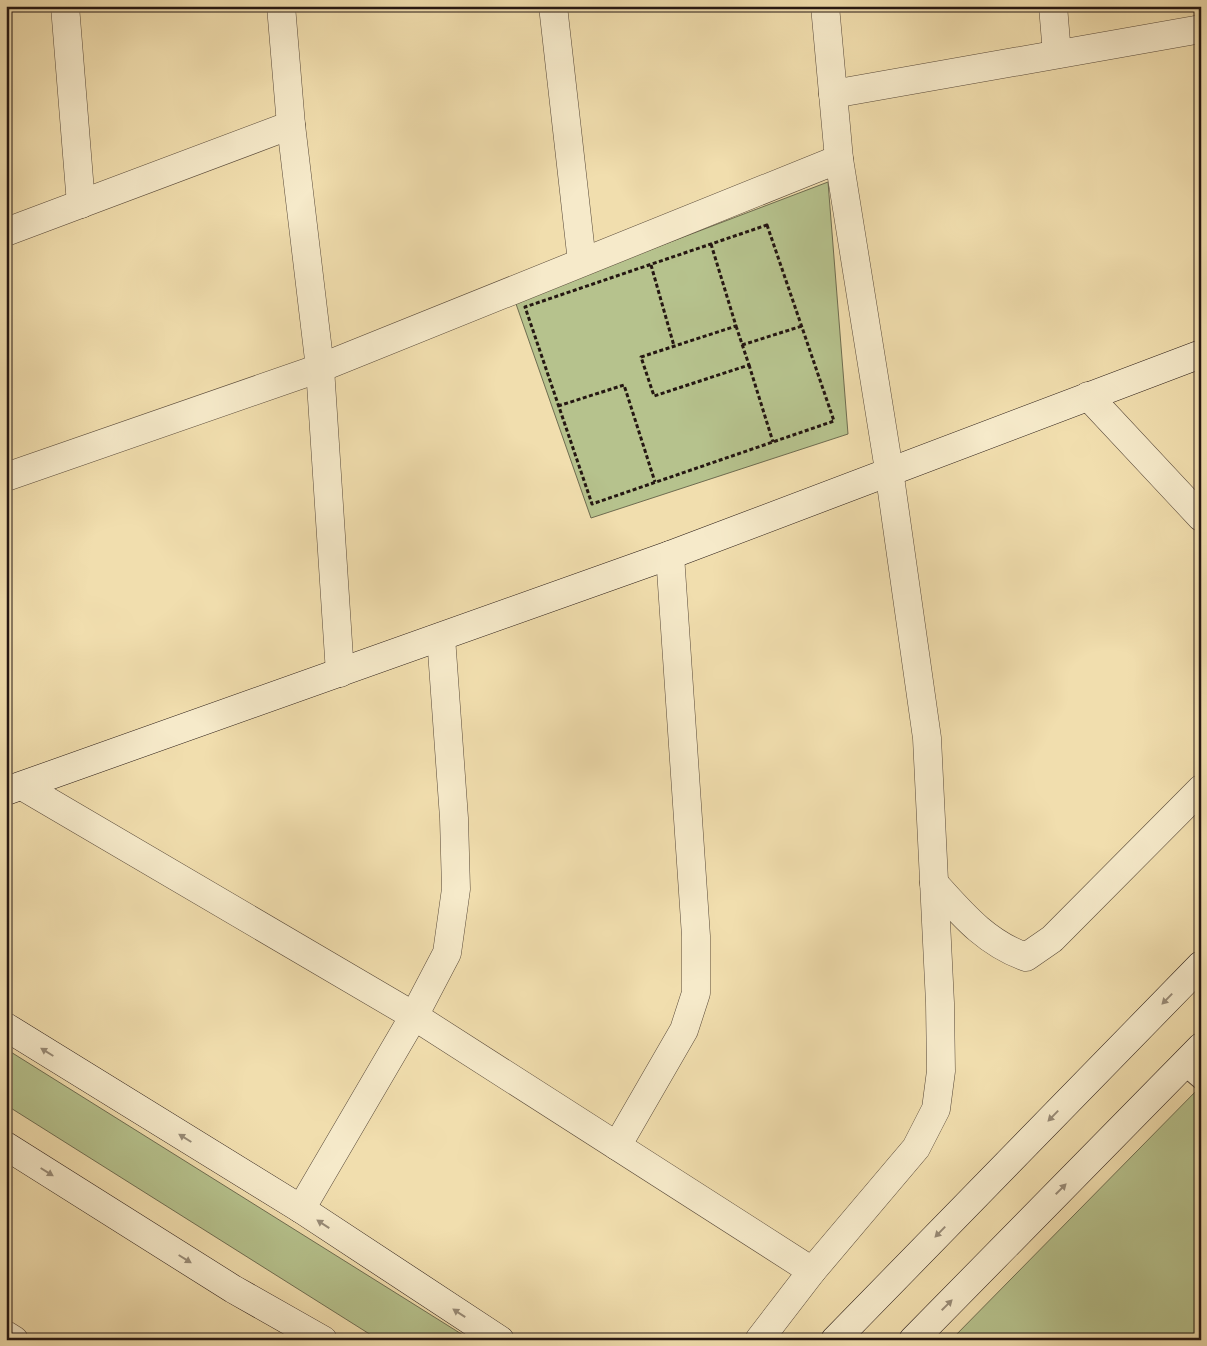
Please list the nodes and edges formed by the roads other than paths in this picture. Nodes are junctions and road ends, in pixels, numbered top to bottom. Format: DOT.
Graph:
graph roads {
  1 [pos="65,6"];
  2 [pos="281,6"];
  3 [pos="553,6"];
  4 [pos="825,6"];
  5 [pos="1053,6"];
  6 [pos="1201,29"];
  7 [pos="1057,54"];
  8 [pos="833,94"];
  9 [pos="291,125"];
  10 [pos="839,159"];
  11 [pos="81,204"];
  12 [pos="6,232"];
  13 [pos="582,262"];
  14 [pos="1201,354"];
  15 [pos="320,368"];
  16 [pos="1088,396"];
  17 [pos="889,470"];
  18 [pos="6,477"];
  19 [pos="1201,517"];
  20 [pos="670,555"];
  21 [pos="441,637"];
  22 [pos="340,673"];
  23 [pos="14,789"];
  24 [pos="1201,789"];
  25 [pos="934,884"];
  26 [pos="1201,964"];
  27 [pos="414,1016"];
  28 [pos="6,1027"];
  29 [pos="1201,1047"];
  30 [pos="1191,1075"];
  31 [pos="6,1146"];
  32 [pos="617,1146"];
  33 [pos="301,1209"];
  34 [pos="812,1271"];
  35 [pos="6,1335"];
  36 [pos="14,1340"];
  37 [pos="323,1340"];
  38 [pos="500,1340"];
  39 [pos="759,1340"];
  40 [pos="835,1340"];
  41 [pos="913,1340"];
  1 -- 11 [label="street"];
  2 -- 9 [label="street"];
  3 -- 13 [label="street"];
  4 -- 8 [label="street"];
  5 -- 7 [label="street"];
  6 -- 7 [label="street"];
  7 -- 8 [label="street"];
  8 -- 10 [label="street"];
  9 -- 11 [label="street"];
  9 -- 15 [label="street"];
  10 -- 13 [label="street"];
  10 -- 17 [label="street"];
  11 -- 12 [label="street"];
  13 -- 15 [label="street"];
  14 -- 16 [label="street"];
  15 -- 18 [label="street"];
  15 -- 22 [label="street"];
  16 -- 17 [label="street"];
  16 -- 19 [label="street"];
  17 -- 20 [label="street"];
  17 -- 25 [label="street"];
  20 -- 21 [label="street"];
  20 -- 32 [label="street"];
  21 -- 22 [label="street"];
  21 -- 27 [label="street"];
  22 -- 23 [label="street"];
  23 -- 27 [label="street"];
  24 -- 25 [label="street"];
  25 -- 34 [label="street"];
  26 -- 40 [label="street, one-way"];
  27 -- 32 [label="street"];
  27 -- 33 [label="street"];
  33 -- 28 [label="street, one-way"];
  29 -- 30 [label="street"];
  41 -- 30 [label="street, one-way"];
  31 -- 37 [label="street, one-way"];
  32 -- 34 [label="street"];
  38 -- 33 [label="street, one-way"];
  34 -- 39 [label="street"];
  35 -- 36 [label="street"];
}
